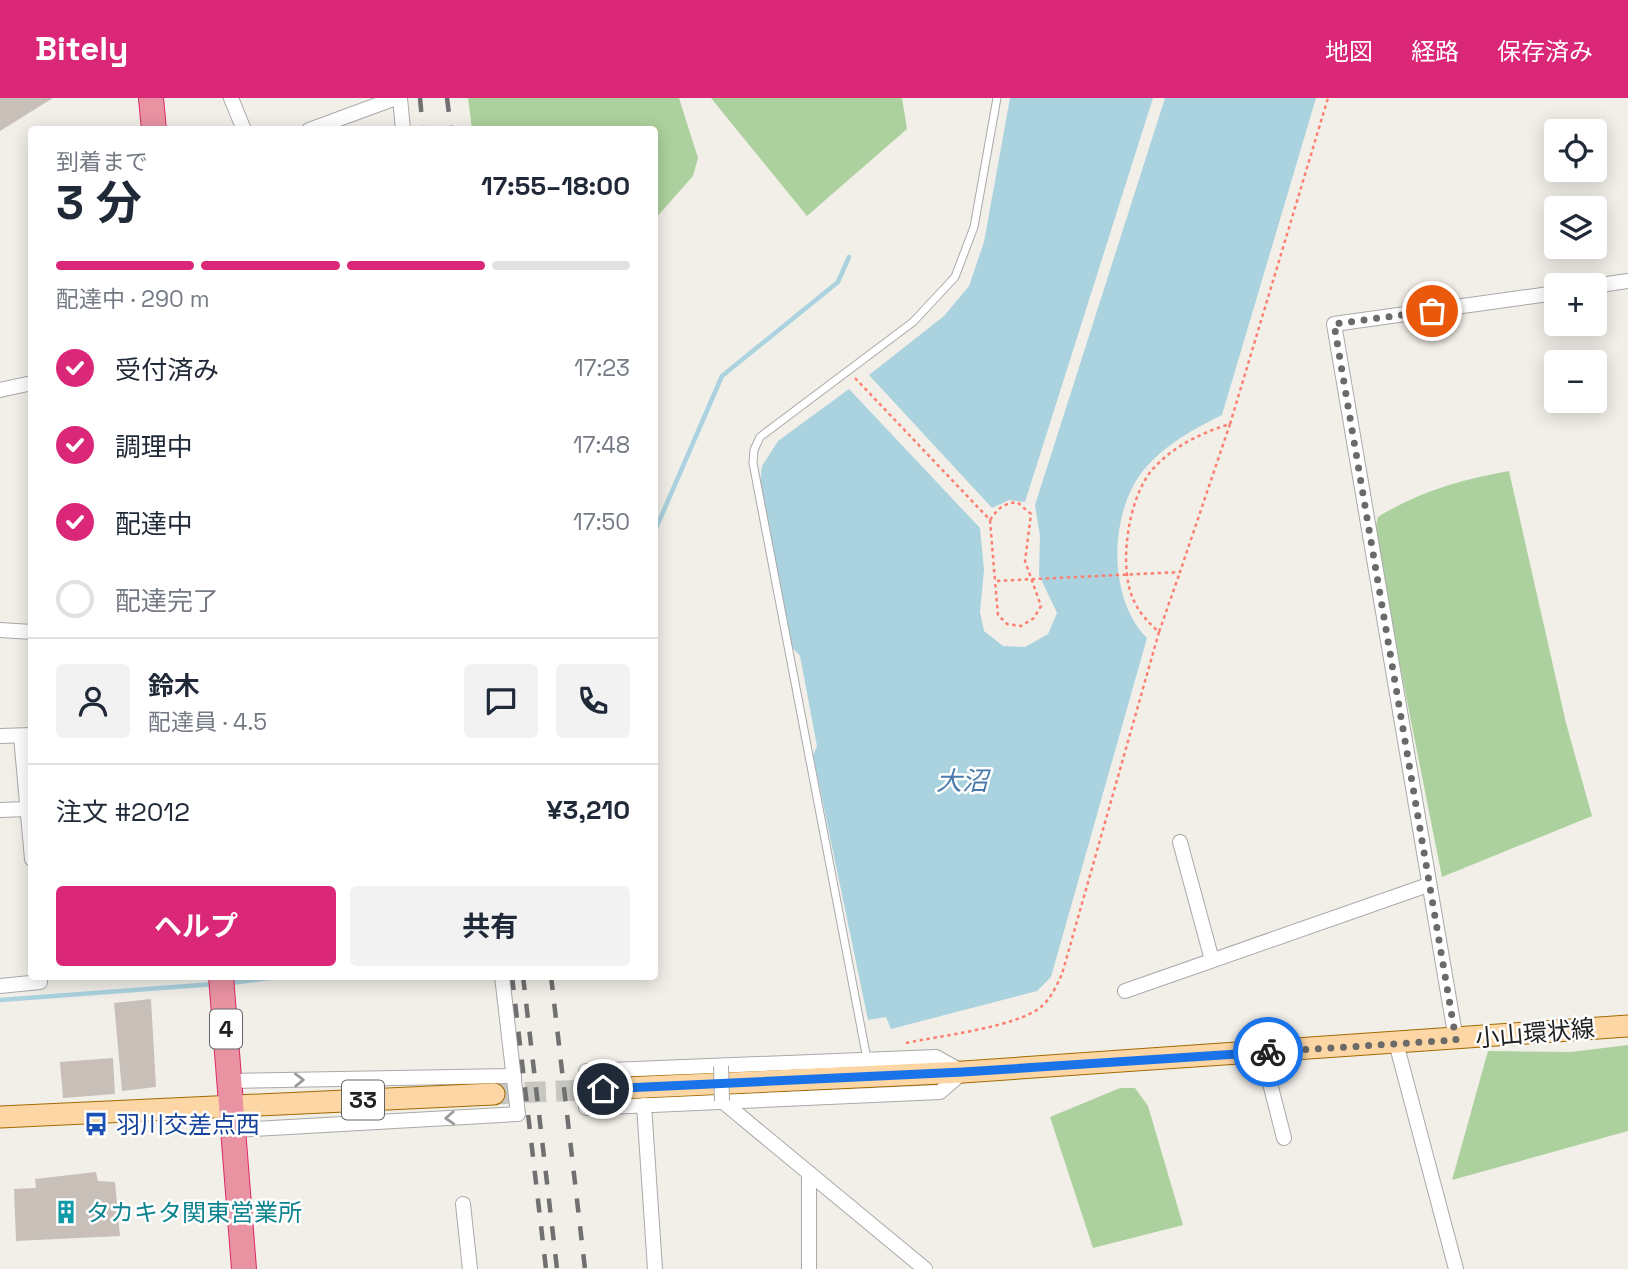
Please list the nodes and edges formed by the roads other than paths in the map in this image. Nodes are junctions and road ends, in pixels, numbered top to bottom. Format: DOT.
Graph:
graph roads {
  1 [pos="151,98"];
  2 [pos="231,98"];
  3 [pos="398,98"];
  4 [pos="997,98"];
  5 [pos="154,126"];
  6 [pos="242,126"];
  7 [pos="320,126"];
  8 [pos="402,126"];
  9 [pos="1628,281"];
  10 [pos="1607,284"];
  11 [pos="1544,295"];
  12 [pos="28,384"];
  13 [pos="0,390"];
  14 [pos="0,630"];
  15 [pos="28,632"];
  16 [pos="26,735"];
  17 [pos="0,736"];
  18 [pos="28,809"];
  19 [pos="0,810"];
  20 [pos="1180,842"];
  21 [pos="1428,885"];
  22 [pos="1212,960"];
  23 [pos="40,980"];
  24 [pos="221,980"];
  25 [pos="502,980"];
  26 [pos="0,986"];
  27 [pos="1125,991"];
  28 [pos="1628,1026"];
  29 [pos="1456,1040"];
  30 [pos="1396,1043"];
  31 [pos="1262,1052"];
  32 [pos="867,1059"];
  33 [pos="721,1066"];
  34 [pos="963,1072"];
  35 [pos="514,1076"];
  36 [pos="231,1081"];
  37 [pos="603,1089"];
  38 [pos="494,1094"];
  39 [pos="722,1101"];
  40 [pos="644,1105"];
  41 [pos="0,1117"];
  42 [pos="234,1118"];
  43 [pos="1284,1138"];
  44 [pos="809,1173"];
  45 [pos="463,1204"];
  46 [pos="244,1269"];
  47 [pos="470,1269"];
  48 [pos="655,1269"];
  49 [pos="809,1269"];
  50 [pos="925,1269"];
  51 [pos="1456,1269"];
  1 -- 5 [label="highway"];
  2 -- 6 [label="street"];
  3 -- 7 [label="street"];
  3 -- 8 [label="street"];
  4 -- 32 [label="lane"];
  9 -- 10 [label="street"];
  11 -- 21 [label="street"];
  12 -- 13 [label="street"];
  14 -- 15 [label="street"];
  16 -- 17 [label="street"];
  16 -- 18 [label="street"];
  18 -- 19 [label="street"];
  20 -- 22 [label="street"];
  21 -- 22 [label="street"];
  21 -- 29 [label="street"];
  22 -- 27 [label="street"];
  23 -- 26 [label="street"];
  24 -- 36 [label="highway, 4"];
  25 -- 35 [label="street"];
  28 -- 29 [label="main road, 小山環状線"];
  29 -- 30 [label="main road, 小山環状線"];
  30 -- 31 [label="main road, 小山環状線"];
  30 -- 51 [label="street"];
  31 -- 34 [label="main road, 小山環状線"];
  31 -- 43 [label="street"];
  32 -- 33 [label="street"];
  32 -- 34 [label="street"];
  33 -- 39 [label="street, bridge"];
  33 -- 40 [label="street"];
  34 -- 37 [label="main road, 小山環状線"];
  34 -- 39 [label="street"];
  36 -- 35 [label="street, one-way"];
  35 -- 42 [label="street, one-way"];
  36 -- 42 [label="highway, 4"];
  38 -- 42 [label="main road, 33"];
  39 -- 40 [label="street"];
  39 -- 44 [label="street"];
  40 -- 48 [label="street"];
  41 -- 42 [label="main road, 33"];
  42 -- 46 [label="highway, 4"];
  44 -- 49 [label="street"];
  44 -- 50 [label="street"];
  45 -- 47 [label="street"];
}
